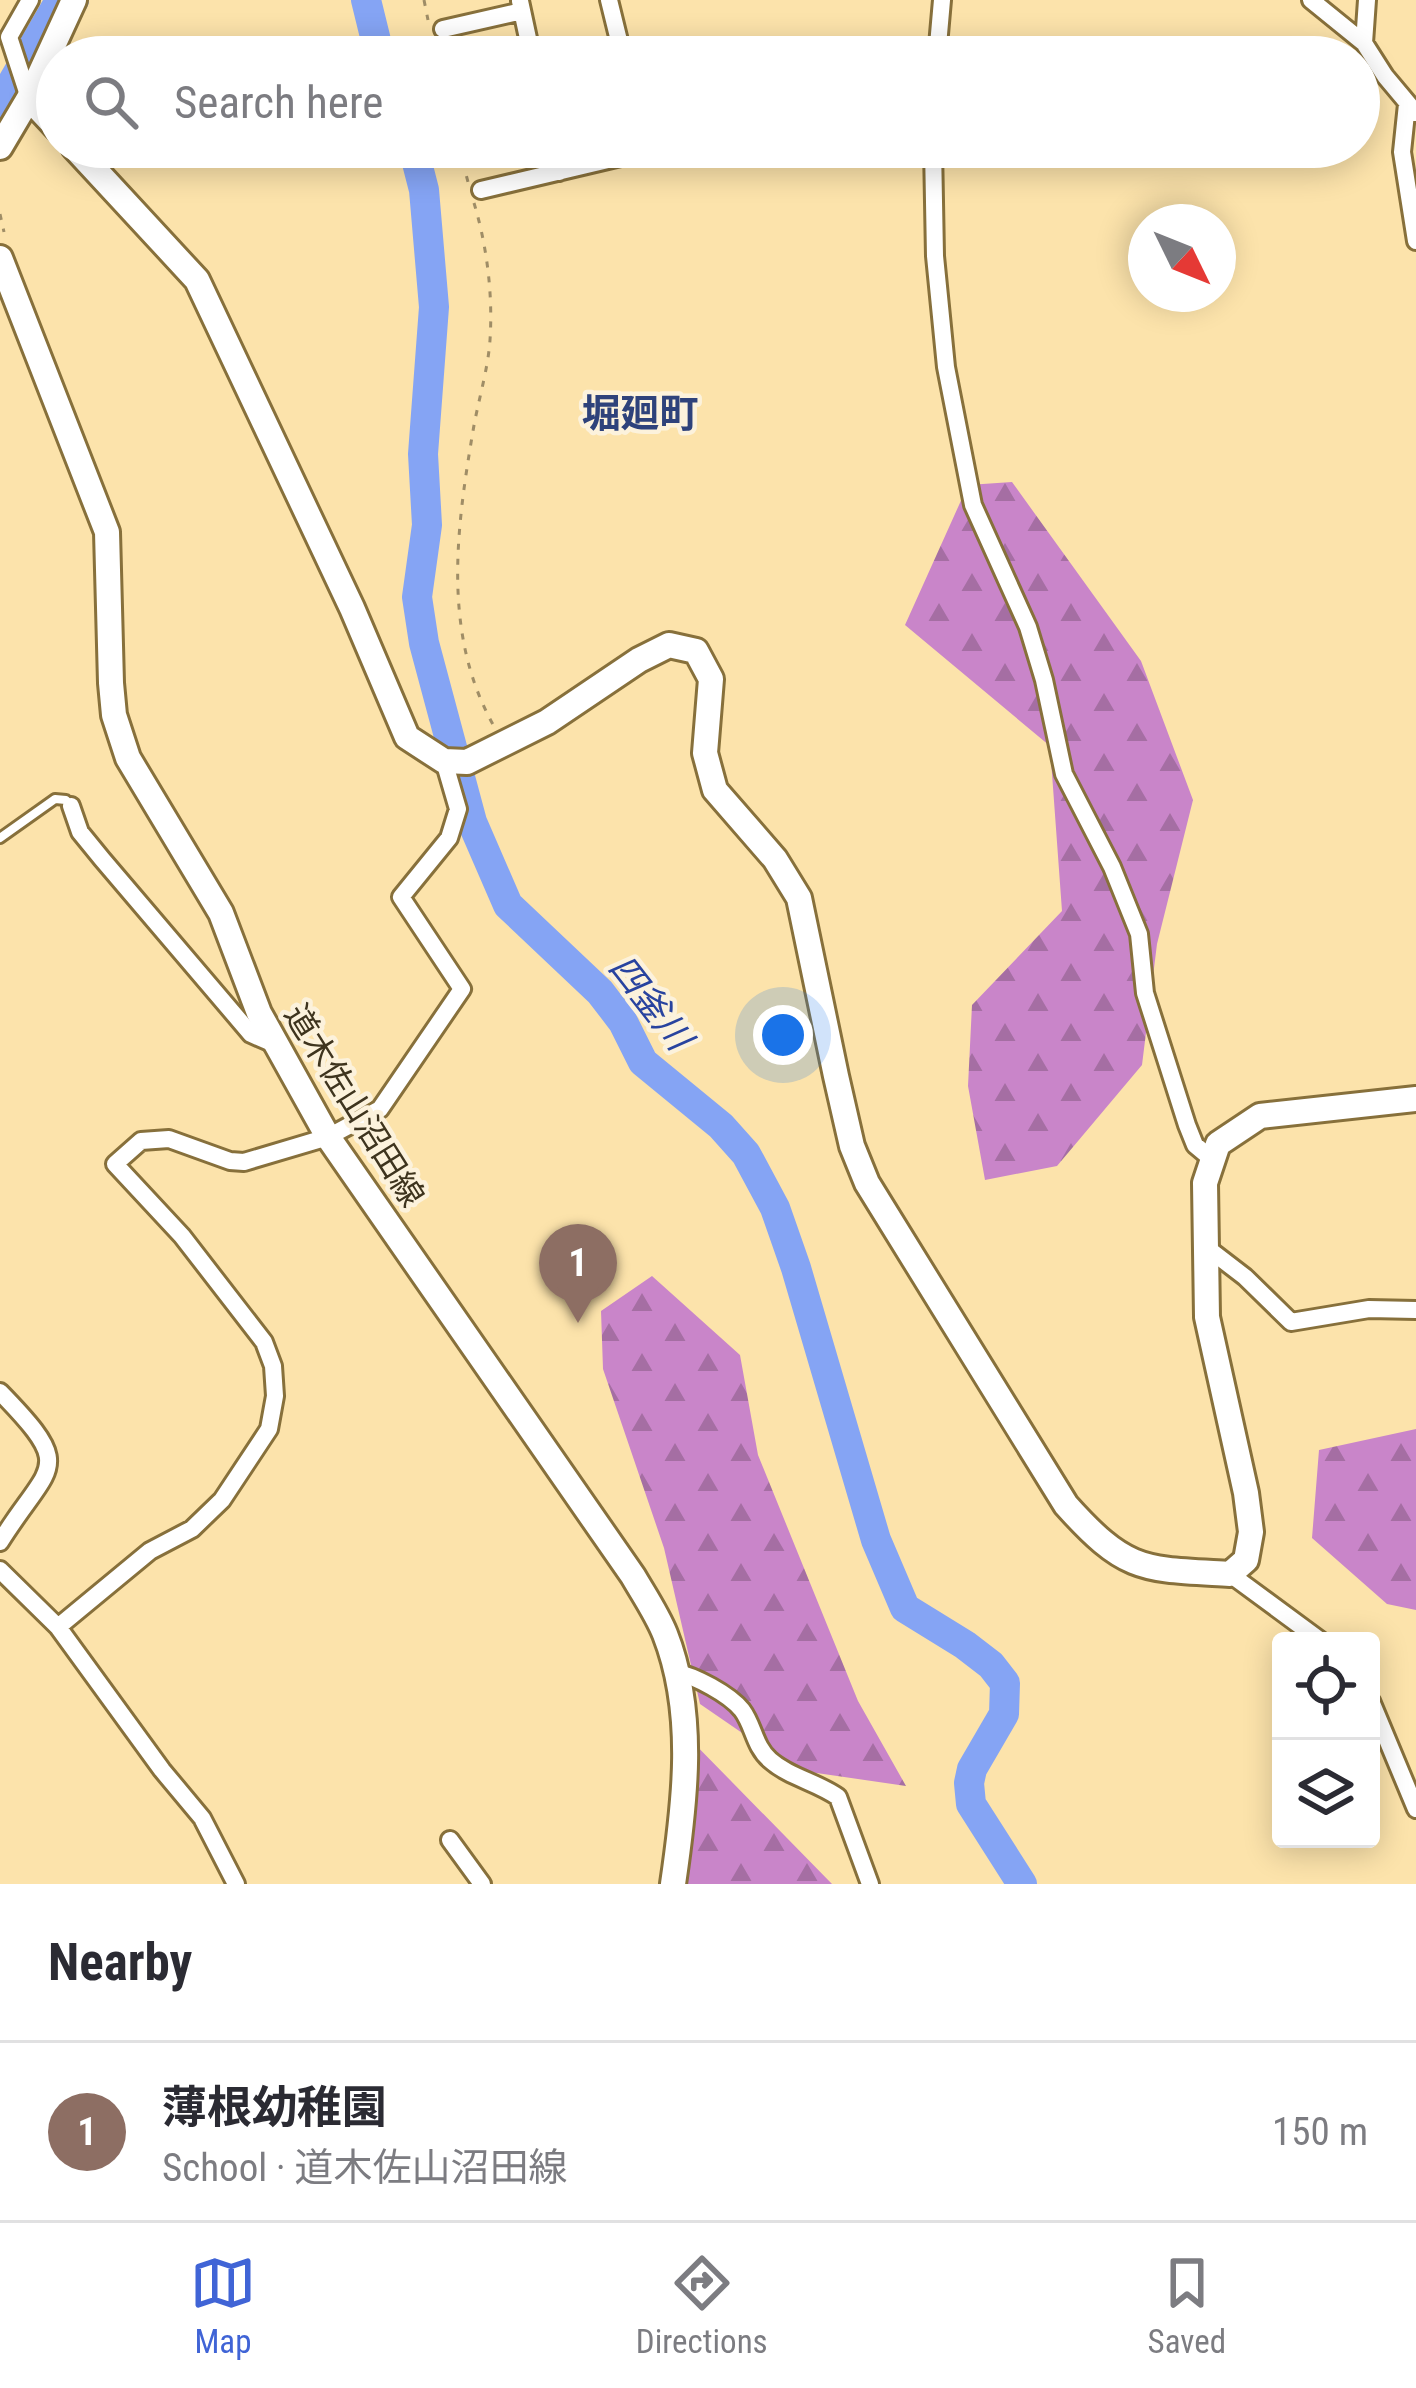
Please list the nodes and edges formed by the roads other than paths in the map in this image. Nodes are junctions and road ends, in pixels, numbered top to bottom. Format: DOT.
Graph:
graph roads {
  1 [pos="30,0"];
  2 [pos="609,0"];
  3 [pos="942,0"];
  4 [pos="1311,0"];
  5 [pos="1366,0"];
  6 [pos="521,6"];
  7 [pos="443,29"];
  8 [pos="527,36"];
  9 [pos="618,36"];
  10 [pos="939,36"];
  11 [pos="1355,36"];
  12 [pos="1364,36"];
  13 [pos="1380,65"];
  14 [pos="36,78"];
  15 [pos="29,93"];
  16 [pos="36,102"];
  17 [pos="1411,109"];
  18 [pos="0,147"];
  19 [pos="93,168"];
  20 [pos="558,168"];
  21 [pos="574,168"];
  22 [pos="933,168"];
  23 [pos="559,172"];
  24 [pos="475,193"];
  25 [pos="1416,241"];
  26 [pos="0,258"];
  27 [pos="445,760"];
  28 [pos="71,806"];
  29 [pos="0,838"];
  30 [pos="274,1043"];
  31 [pos="1415,1099"];
  32 [pos="328,1137"];
  33 [pos="1213,1160"];
  34 [pos="1206,1246"];
  35 [pos="1416,1310"];
  36 [pos="0,1392"];
  37 [pos="0,1543"];
  38 [pos="0,1570"];
  39 [pos="1231,1574"];
  40 [pos="58,1627"];
  41 [pos="1309,1632"];
  42 [pos="675,1672"];
  43 [pos="1380,1723"];
  44 [pos="1416,1809"];
  45 [pos="449,1840"];
  46 [pos="236,1884"];
  47 [pos="482,1884"];
  48 [pos="673,1884"];
  49 [pos="870,1884"];
  1 -- 15 [label="street"];
  2 -- 9 [label="street"];
  3 -- 10 [label="street"];
  4 -- 11 [label="street"];
  5 -- 12 [label="street"];
  6 -- 7 [label="street"];
  6 -- 8 [label="street"];
  13 -- 17 [label="street"];
  14 -- 15 [label="street"];
  15 -- 16 [label="street"];
  15 -- 18 [label="street"];
  17 -- 25 [label="street"];
  19 -- 27 [label="street"];
  20 -- 23 [label="street"];
  21 -- 23 [label="street"];
  22 -- 33 [label="street"];
  23 -- 24 [label="street"];
  26 -- 30 [label="street, 道木佐山沼田線"];
  27 -- 32 [label="street"];
  27 -- 39 [label="street"];
  28 -- 29 [label="lane"];
  28 -- 30 [label="street"];
  30 -- 32 [label="street, 道木佐山沼田線"];
  31 -- 33 [label="street"];
  32 -- 40 [label="street"];
  32 -- 42 [label="street, 道木佐山沼田線"];
  33 -- 34 [label="street"];
  34 -- 35 [label="street"];
  34 -- 39 [label="street"];
  36 -- 37 [label="street"];
  38 -- 40 [label="street"];
  39 -- 41 [label="street"];
  40 -- 46 [label="street"];
  42 -- 48 [label="street, 道木佐山沼田線"];
  42 -- 49 [label="street"];
  43 -- 44 [label="street"];
  45 -- 47 [label="street"];
}
